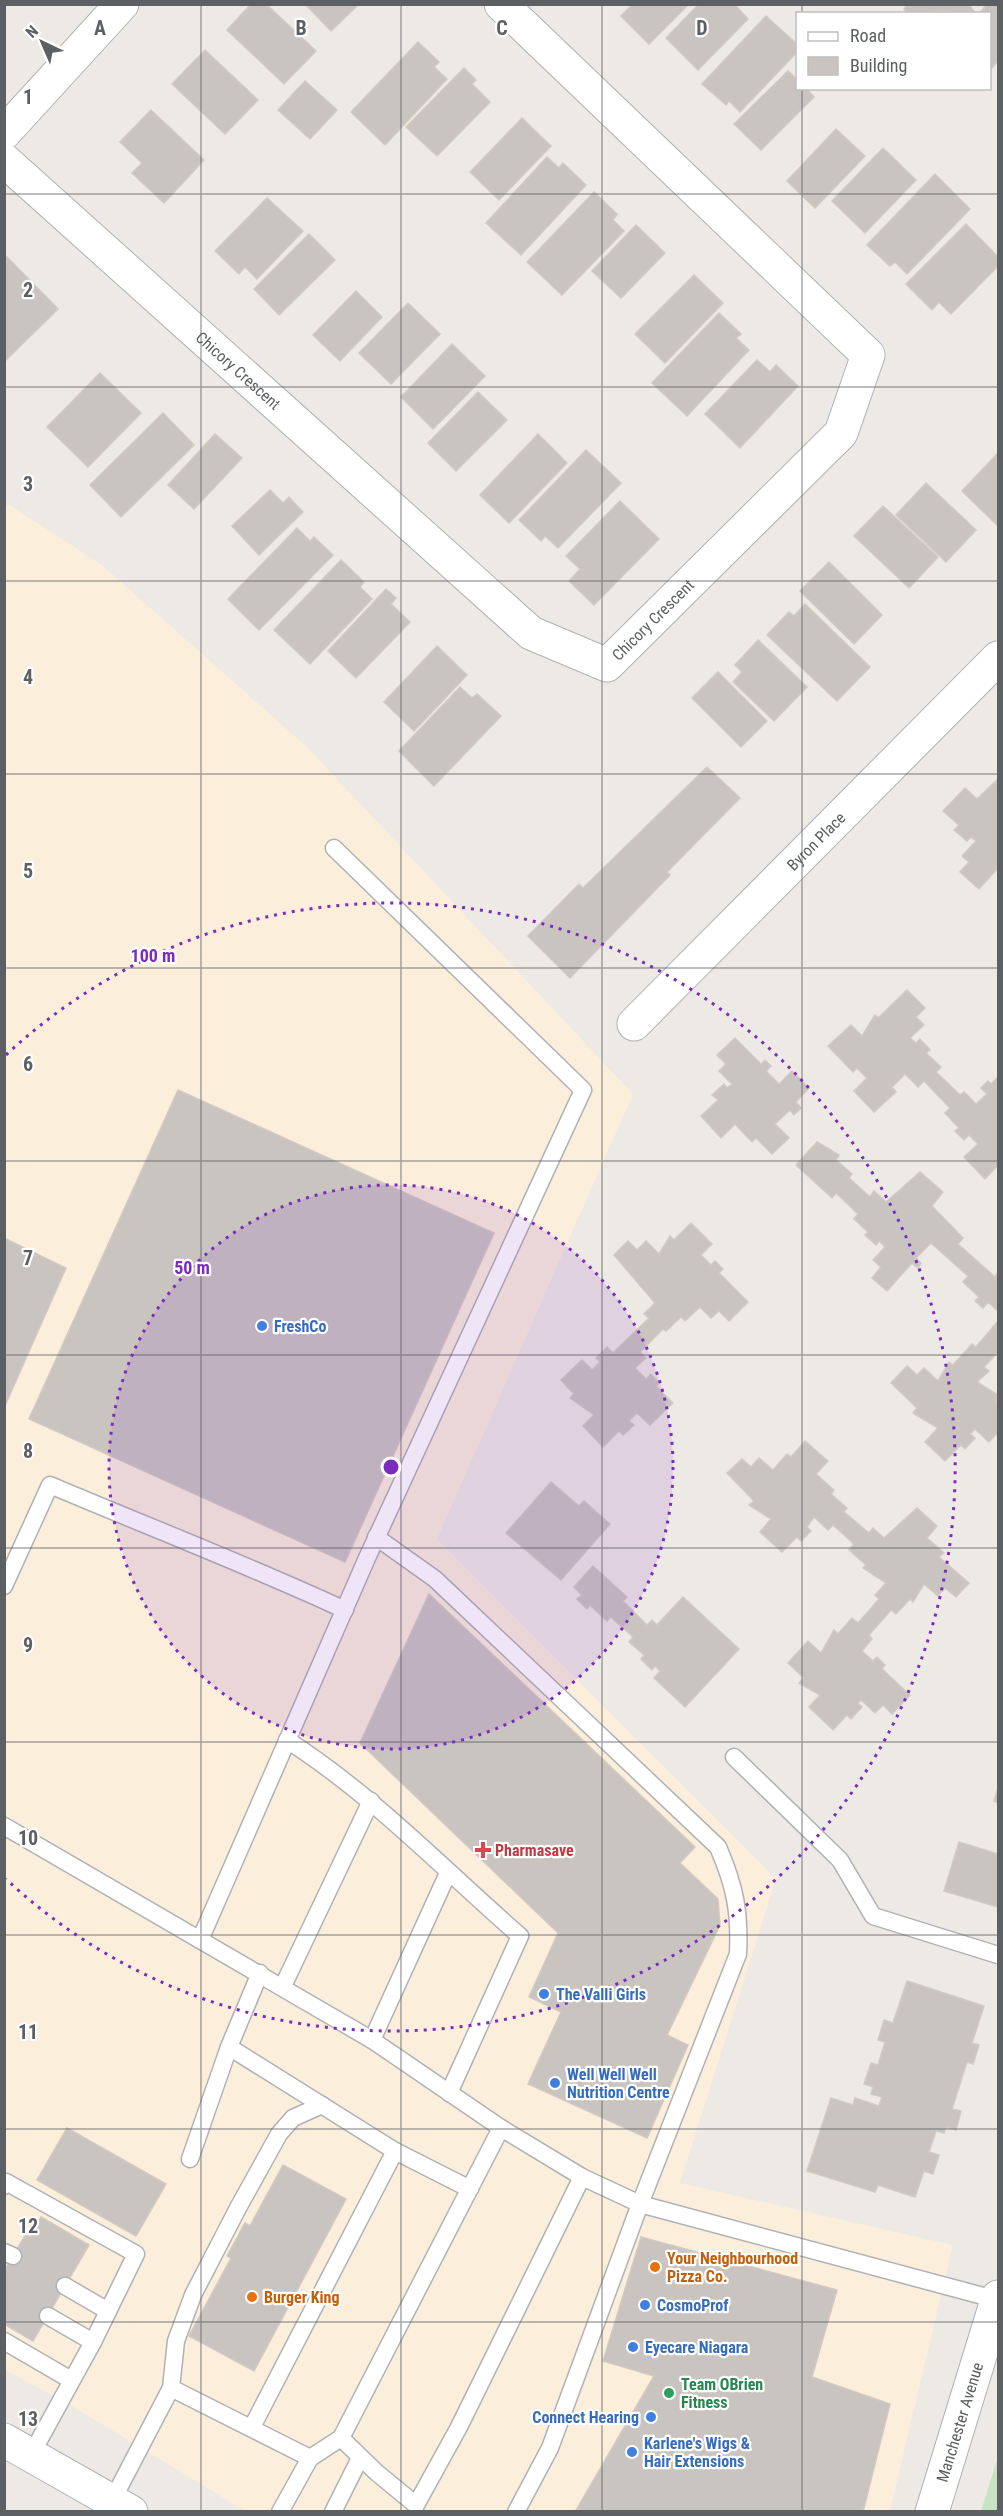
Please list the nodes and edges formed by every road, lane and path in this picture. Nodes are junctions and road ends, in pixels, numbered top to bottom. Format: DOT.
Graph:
graph roads {
  1 [pos="122,4"];
  2 [pos="501,4"];
  3 [pos="4,133"];
  4 [pos="4,160"];
  5 [pos="999,658"];
  6 [pos="334,848"];
  7 [pos="634,1024"];
  8 [pos="376,1537"];
  9 [pos="4,1586"];
  10 [pos="345,1610"];
  11 [pos="287,1740"];
  12 [pos="734,1757"];
  13 [pos="371,1801"];
  14 [pos="4,1826"];
  15 [pos="448,1873"];
  16 [pos="200,1940"];
  17 [pos="999,1955"];
  18 [pos="260,1973"];
  19 [pos="283,1986"];
  20 [pos="372,2040"];
  21 [pos="229,2047"];
  22 [pos="449,2093"];
  23 [pos="322,2105"];
  24 [pos="501,2128"];
  25 [pos="395,2151"];
  26 [pos="190,2159"];
  27 [pos="582,2177"];
  28 [pos="4,2186"];
  29 [pos="470,2189"];
  30 [pos="640,2204"];
  31 [pos="65,2286"];
  32 [pos="998,2298"];
  33 [pos="108,2311"];
  34 [pos="48,2316"];
  35 [pos="4,2341"];
  36 [pos="93,2342"];
  37 [pos="71,2380"];
  38 [pos="171,2388"];
  39 [pos="252,2427"];
  40 [pos="341,2438"];
  41 [pos="18,2447"];
  42 [pos="310,2458"];
  43 [pos="360,2458"];
  44 [pos="121,2506"];
  45 [pos="422,2508"];
  46 [pos="280,2511"];
  47 [pos="333,2511"];
  48 [pos="516,2511"];
  49 [pos="932,2511"];
  1 -- 3 [label="street"];
  2 -- 4 [label="street, Chicory Crescent"];
  5 -- 7 [label="street, Byron Place"];
  6 -- 8 [label="lane"];
  8 -- 10 [label="lane"];
  8 -- 30 [label="lane"];
  9 -- 10 [label="lane"];
  10 -- 11 [label="lane"];
  11 -- 13 [label="lane"];
  11 -- 16 [label="lane"];
  12 -- 17 [label="lane"];
  13 -- 15 [label="lane"];
  13 -- 19 [label="lane"];
  14 -- 16 [label="lane"];
  15 -- 20 [label="lane"];
  15 -- 22 [label="lane"];
  16 -- 18 [label="lane"];
  18 -- 19 [label="lane"];
  18 -- 21 [label="lane"];
  19 -- 20 [label="lane"];
  20 -- 22 [label="lane"];
  21 -- 23 [label="lane"];
  21 -- 26 [label="lane"];
  22 -- 24 [label="lane"];
  23 -- 25 [label="lane"];
  23 -- 38 [label="lane"];
  24 -- 27 [label="lane"];
  24 -- 29 [label="lane"];
  25 -- 29 [label="lane"];
  25 -- 39 [label="lane"];
  27 -- 30 [label="lane"];
  27 -- 45 [label="lane"];
  28 -- 33 [label="lane"];
  29 -- 40 [label="lane"];
  30 -- 32 [label="lane"];
  30 -- 48 [label="lane"];
  31 -- 33 [label="lane"];
  32 -- 49 [label="street, Manchester Avenue"];
  33 -- 36 [label="lane"];
  34 -- 36 [label="lane"];
  35 -- 37 [label="lane"];
  36 -- 37 [label="lane"];
  37 -- 41 [label="lane"];
  38 -- 39 [label="lane"];
  38 -- 44 [label="lane"];
  39 -- 42 [label="lane"];
  40 -- 42 [label="lane"];
  40 -- 43 [label="lane"];
  41 -- 44 [label="street"];
  42 -- 46 [label="lane"];
  43 -- 45 [label="lane"];
  43 -- 47 [label="lane"];
}
